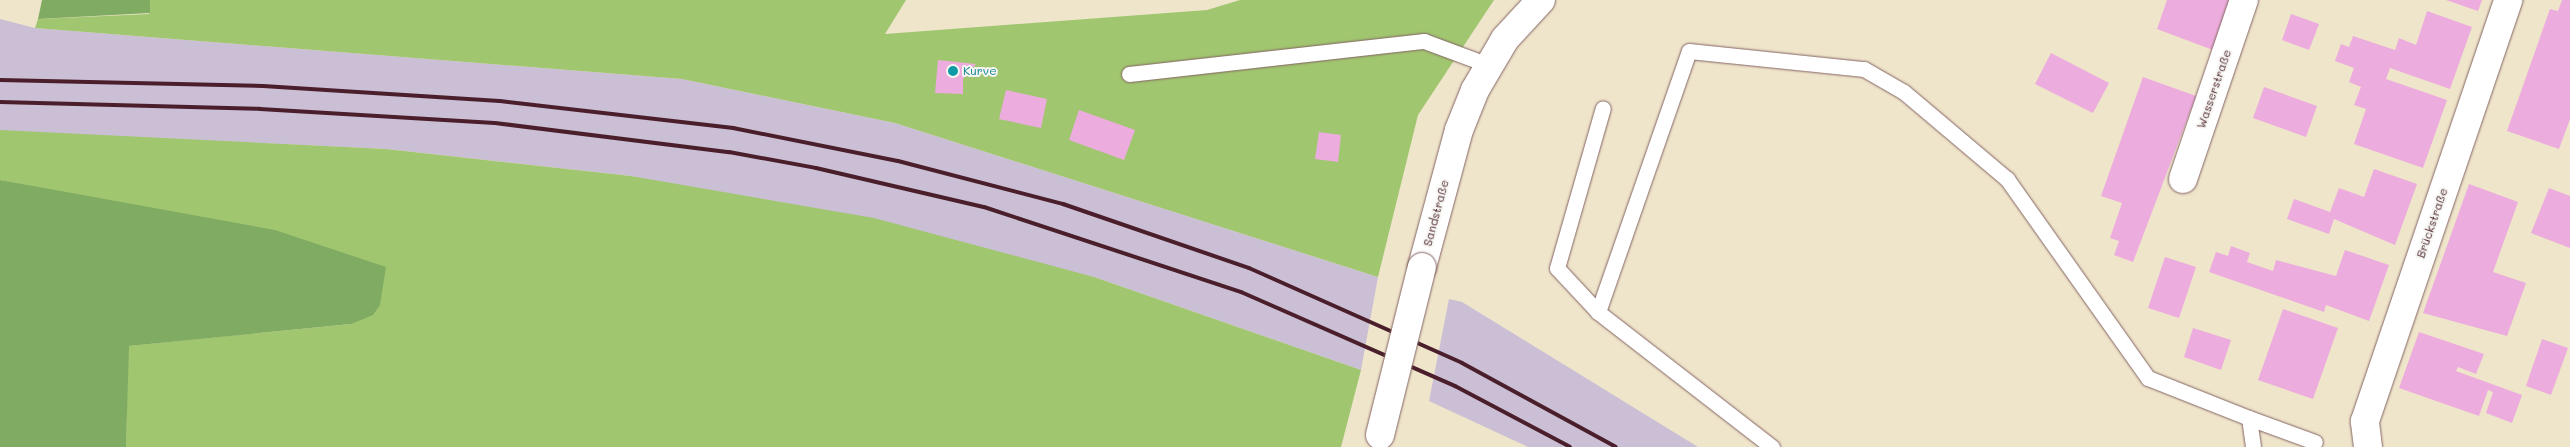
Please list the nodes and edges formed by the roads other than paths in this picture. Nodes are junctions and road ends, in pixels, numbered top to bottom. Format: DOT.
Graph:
graph roads {
  1 [pos="1541,0"];
  2 [pos="2244,0"];
  3 [pos="2508,0"];
  4 [pos="1488,65"];
  5 [pos="1129,74"];
  6 [pos="1603,108"];
  7 [pos="2183,179"];
  8 [pos="1598,312"];
  9 [pos="2249,418"];
  10 [pos="1378,441"];
  11 [pos="2315,442"];
  12 [pos="1772,447"];
  13 [pos="2252,447"];
  14 [pos="2368,447"];
  1 -- 4 [label="street, Sandstraße"];
  2 -- 7 [label="street, Wasserstraße"];
  3 -- 14 [label="street, Brückstraße"];
  4 -- 5 [label="lane"];
  4 -- 10 [label="street, Sandstraße, bridge"];
  6 -- 8 [label="lane"];
  8 -- 9 [label="lane"];
  8 -- 12 [label="lane"];
  9 -- 11 [label="lane"];
  9 -- 13 [label="lane"];
}
